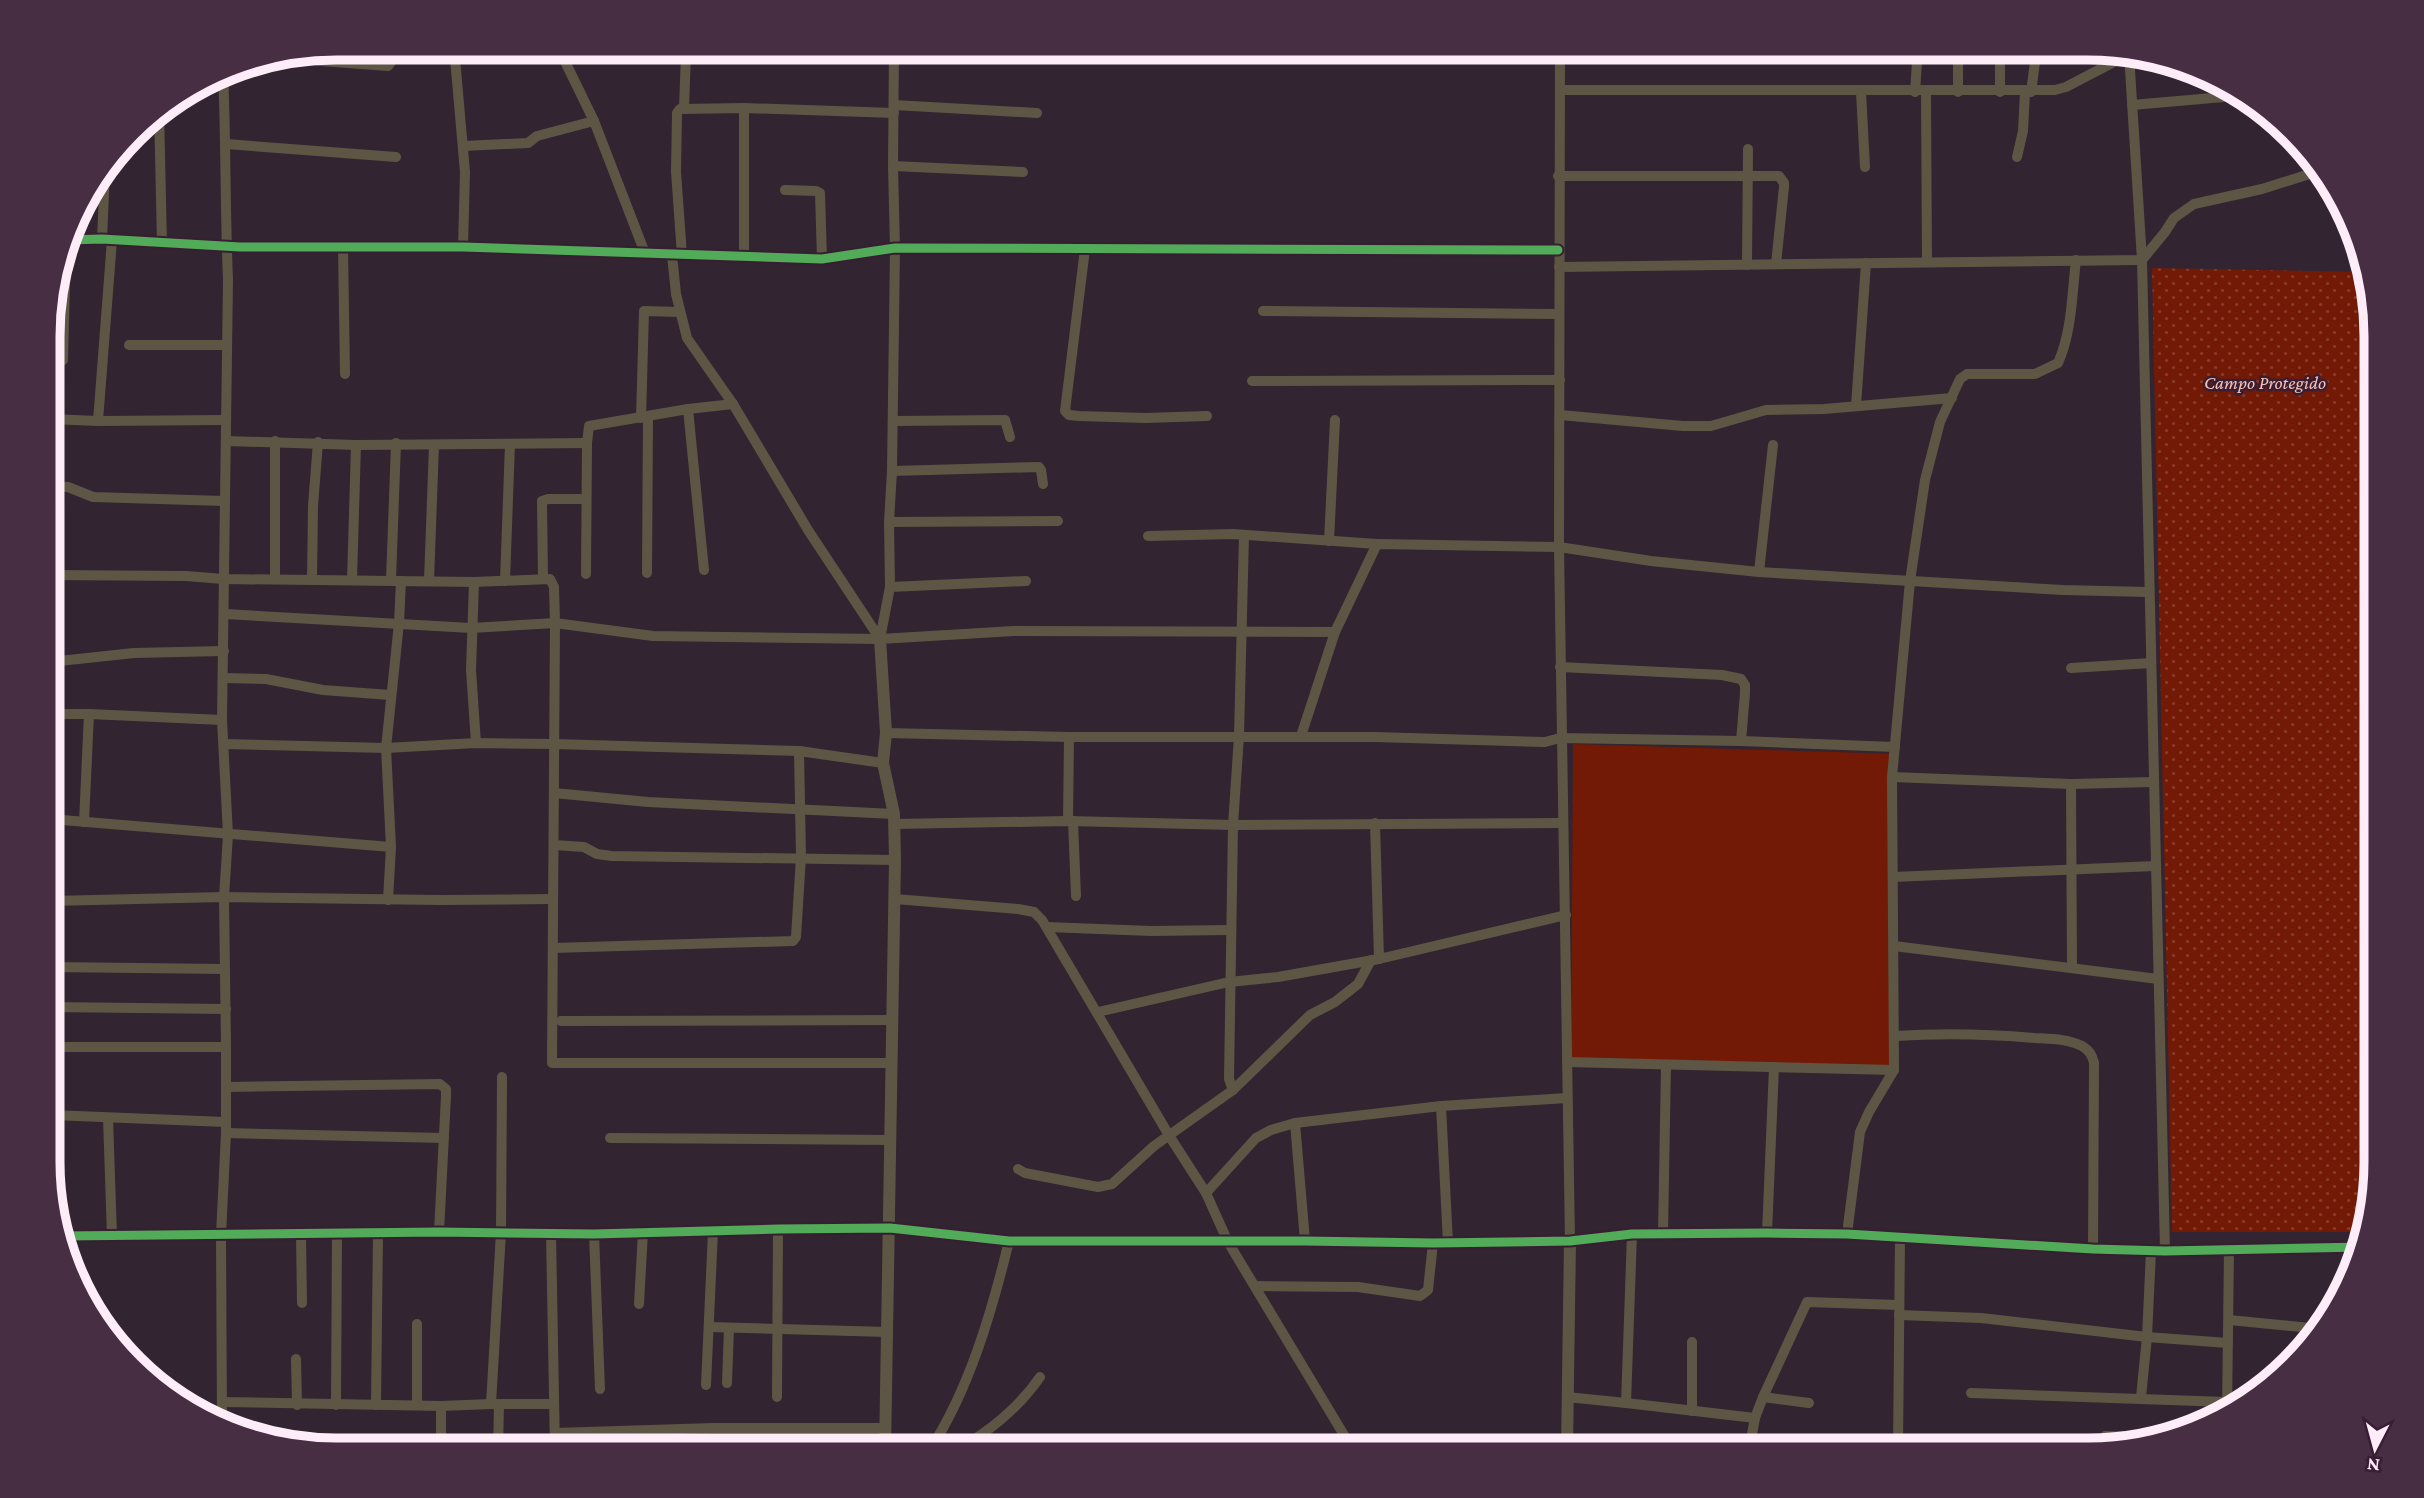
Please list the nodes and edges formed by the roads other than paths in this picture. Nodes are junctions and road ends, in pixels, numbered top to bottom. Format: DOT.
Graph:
graph roads {
  1 [pos="315,60"];
  2 [pos="391,60"];
  3 [pos="455,60"];
  4 [pos="564,60"];
  5 [pos="686,60"];
  6 [pos="894,60"];
  7 [pos="1560,60"];
  8 [pos="1919,60"];
  9 [pos="1958,60"];
  10 [pos="2000,60"];
  11 [pos="2034,60"];
  12 [pos="2115,61"];
  13 [pos="2130,63"];
  14 [pos="224,83"];
  15 [pos="1560,90"];
  16 [pos="1861,92"];
  17 [pos="1920,92"];
  18 [pos="1958,92"];
  19 [pos="2000,92"];
  20 [pos="2028,92"];
  21 [pos="2228,97"];
  22 [pos="2132,105"];
  23 [pos="684,108"];
  24 [pos="744,108"];
  25 [pos="894,109"];
  26 [pos="1037,113"];
  27 [pos="594,121"];
  28 [pos="159,123"];
  29 [pos="226,144"];
  30 [pos="463,146"];
  31 [pos="1748,149"];
  32 [pos="396,157"];
  33 [pos="2017,157"];
  34 [pos="893,166"];
  35 [pos="1865,167"];
  36 [pos="1023,172"];
  37 [pos="2312,173"];
  38 [pos="1747,175"];
  39 [pos="1558,176"];
  40 [pos="105,183"];
  41 [pos="785,190"];
  42 [pos="76,240"];
  43 [pos="107,240"];
  44 [pos="162,244"];
  45 [pos="226,247"];
  46 [pos="343,247"];
  47 [pos="463,247"];
  48 [pos="895,248"];
  49 [pos="1085,249"];
  50 [pos="1558,250"];
  51 [pos="645,253"];
  52 [pos="677,255"];
  53 [pos="744,256"];
  54 [pos="821,259"];
  55 [pos="2076,260"];
  56 [pos="2142,260"];
  57 [pos="1927,262"];
  58 [pos="1867,263"];
  59 [pos="1776,264"];
  60 [pos="1747,265"];
  61 [pos="1559,267"];
  62 [pos="65,283"];
  63 [pos="1263,311"];
  64 [pos="680,312"];
  65 [pos="1559,314"];
  66 [pos="130,345"];
  67 [pos="227,345"];
  68 [pos="62,360"];
  69 [pos="345,374"];
  70 [pos="1560,380"];
  71 [pos="1252,381"];
  72 [pos="1952,398"];
  73 [pos="733,404"];
  74 [pos="1856,406"];
  75 [pos="688,409"];
  76 [pos="1560,415"];
  77 [pos="1207,416"];
  78 [pos="645,418"];
  79 [pos="60,419"];
  80 [pos="225,419"];
  81 [pos="1335,420"];
  82 [pos="98,421"];
  83 [pos="893,421"];
  84 [pos="1010,438"];
  85 [pos="226,441"];
  86 [pos="275,442"];
  87 [pos="318,442"];
  88 [pos="396,443"];
  89 [pos="587,443"];
  90 [pos="356,444"];
  91 [pos="510,444"];
  92 [pos="434,445"];
  93 [pos="1773,445"];
  94 [pos="892,471"];
  95 [pos="1043,484"];
  96 [pos="60,487"];
  97 [pos="586,499"];
  98 [pos="224,501"];
  99 [pos="1058,521"];
  100 [pos="889,522"];
  101 [pos="1244,535"];
  102 [pos="1148,536"];
  103 [pos="1329,541"];
  104 [pos="1377,544"];
  105 [pos="1559,547"];
  106 [pos="704,570"];
  107 [pos="1759,572"];
  108 [pos="647,573"];
  109 [pos="586,574"];
  110 [pos="60,575"];
  111 [pos="223,579"];
  112 [pos="275,579"];
  113 [pos="312,579"];
  114 [pos="542,579"];
  115 [pos="352,580"];
  116 [pos="396,580"];
  117 [pos="429,581"];
  118 [pos="505,581"];
  119 [pos="1026,581"];
  120 [pos="1910,581"];
  121 [pos="474,582"];
  122 [pos="890,587"];
  123 [pos="2148,592"];
  124 [pos="225,614"];
  125 [pos="399,623"];
  126 [pos="555,623"];
  127 [pos="471,628"];
  128 [pos="1335,632"];
  129 [pos="1241,633"];
  130 [pos="880,639"];
  131 [pos="224,651"];
  132 [pos="60,661"];
  133 [pos="2151,663"];
  134 [pos="1560,667"];
  135 [pos="2071,668"];
  136 [pos="223,678"];
  137 [pos="390,695"];
  138 [pos="60,714"];
  139 [pos="89,714"];
  140 [pos="222,720"];
  141 [pos="886,733"];
  142 [pos="1239,736"];
  143 [pos="1301,736"];
  144 [pos="1069,737"];
  145 [pos="1560,738"];
  146 [pos="1741,741"];
  147 [pos="476,743"];
  148 [pos="224,744"];
  149 [pos="554,744"];
  150 [pos="1895,747"];
  151 [pos="386,748"];
  152 [pos="799,751"];
  153 [pos="883,763"];
  154 [pos="1892,777"];
  155 [pos="2154,782"];
  156 [pos="2071,784"];
  157 [pos="554,793"];
  158 [pos="802,808"];
  159 [pos="894,819"];
  160 [pos="60,820"];
  161 [pos="84,821"];
  162 [pos="1071,821"];
  163 [pos="1375,823"];
  164 [pos="1563,823"];
  165 [pos="1233,825"];
  166 [pos="228,835"];
  167 [pos="554,845"];
  168 [pos="391,847"];
  169 [pos="801,857"];
  170 [pos="895,860"];
  171 [pos="2155,866"];
  172 [pos="2072,870"];
  173 [pos="1893,877"];
  174 [pos="1076,896"];
  175 [pos="224,897"];
  176 [pos="553,899"];
  177 [pos="895,899"];
  178 [pos="388,900"];
  179 [pos="60,901"];
  180 [pos="1566,915"];
  181 [pos="1047,928"];
  182 [pos="1231,930"];
  183 [pos="1894,946"];
  184 [pos="553,948"];
  185 [pos="1375,959"];
  186 [pos="60,967"];
  187 [pos="2072,968"];
  188 [pos="225,969"];
  189 [pos="2158,979"];
  190 [pos="1229,982"];
  191 [pos="60,1007"];
  192 [pos="226,1009"];
  193 [pos="1098,1012"];
  194 [pos="892,1020"];
  195 [pos="561,1021"];
  196 [pos="1895,1036"];
  197 [pos="60,1047"];
  198 [pos="226,1047"];
  199 [pos="1567,1062"];
  200 [pos="891,1063"];
  201 [pos="1666,1065"];
  202 [pos="1774,1067"];
  203 [pos="1894,1070"];
  204 [pos="502,1077"];
  205 [pos="226,1087"];
  206 [pos="1233,1090"];
  207 [pos="1567,1098"];
  208 [pos="1441,1106"];
  209 [pos="60,1115"];
  210 [pos="108,1118"];
  211 [pos="1295,1123"];
  212 [pos="225,1128"];
  213 [pos="1170,1137"];
  214 [pos="610,1138"];
  215 [pos="444,1139"];
  216 [pos="891,1140"];
  217 [pos="1018,1168"];
  218 [pos="1206,1193"];
  219 [pos="778,1228"];
  220 [pos="890,1228"];
  221 [pos="713,1231"];
  222 [pos="337,1232"];
  223 [pos="378,1232"];
  224 [pos="439,1232"];
  225 [pos="501,1232"];
  226 [pos="643,1232"];
  227 [pos="551,1233"];
  228 [pos="1767,1233"];
  229 [pos="301,1234"];
  230 [pos="594,1234"];
  231 [pos="1632,1234"];
  232 [pos="1663,1234"];
  233 [pos="1847,1234"];
  234 [pos="70,1236"];
  235 [pos="112,1236"];
  236 [pos="221,1236"];
  237 [pos="1900,1237"];
  238 [pos="1009,1241"];
  239 [pos="1305,1241"];
  240 [pos="1570,1241"];
  241 [pos="1228,1242"];
  242 [pos="1433,1243"];
  243 [pos="1448,1243"];
  244 [pos="2351,1247"];
  245 [pos="2229,1249"];
  246 [pos="2093,1250"];
  247 [pos="2151,1251"];
  248 [pos="2165,1251"];
  249 [pos="1255,1286"];
  250 [pos="302,1303"];
  251 [pos="639,1304"];
  252 [pos="1899,1310"];
  253 [pos="2229,1320"];
  254 [pos="416,1324"];
  255 [pos="709,1327"];
  256 [pos="729,1328"];
  257 [pos="2310,1328"];
  258 [pos="777,1329"];
  259 [pos="888,1332"];
  260 [pos="2147,1337"];
  261 [pos="1692,1342"];
  262 [pos="2228,1343"];
  263 [pos="296,1359"];
  264 [pos="1040,1377"];
  265 [pos="727,1382"];
  266 [pos="706,1385"];
  267 [pos="600,1389"];
  268 [pos="1971,1392"];
  269 [pos="1567,1396"];
  270 [pos="1763,1396"];
  271 [pos="777,1397"];
  272 [pos="2141,1397"];
  273 [pos="222,1402"];
  274 [pos="2227,1402"];
  275 [pos="1626,1403"];
  276 [pos="1810,1403"];
  277 [pos="495,1404"];
  278 [pos="298,1405"];
  279 [pos="336,1405"];
  280 [pos="376,1405"];
  281 [pos="416,1405"];
  282 [pos="554,1405"];
  283 [pos="441,1406"];
  284 [pos="2217,1407"];
  285 [pos="1692,1410"];
  286 [pos="222,1414"];
  287 [pos="1755,1418"];
  288 [pos="886,1428"];
  289 [pos="555,1433"];
  290 [pos="2105,1436"];
  291 [pos="2122,1436"];
  292 [pos="441,1438"];
  293 [pos="497,1438"];
  294 [pos="555,1438"];
  295 [pos="886,1438"];
  296 [pos="936,1438"];
  297 [pos="975,1438"];
  298 [pos="1346,1438"];
  299 [pos="1567,1438"];
  300 [pos="1751,1438"];
  301 [pos="1898,1438"];
  1 -- 2 [label="street"];
  3 -- 30 [label="street"];
  4 -- 27 [label="street"];
  5 -- 23 [label="street"];
  6 -- 25 [label="street"];
  7 -- 15 [label="street"];
  8 -- 17 [label="street"];
  9 -- 18 [label="street"];
  10 -- 19 [label="street"];
  11 -- 20 [label="street"];
  12 -- 20 [label="street"];
  13 -- 22 [label="street"];
  14 -- 29 [label="street"];
  15 -- 16 [label="street"];
  15 -- 39 [label="street"];
  16 -- 17 [label="street"];
  16 -- 35 [label="street"];
  17 -- 18 [label="street"];
  17 -- 57 [label="street"];
  18 -- 19 [label="street"];
  19 -- 20 [label="street"];
  20 -- 33 [label="street"];
  21 -- 22 [label="street"];
  22 -- 56 [label="street"];
  23 -- 24 [label="street"];
  23 -- 52 [label="street"];
  24 -- 25 [label="street"];
  24 -- 53 [label="street"];
  25 -- 26 [label="street"];
  25 -- 34 [label="street"];
  27 -- 30 [label="street"];
  27 -- 51 [label="street"];
  28 -- 44 [label="street"];
  29 -- 32 [label="street"];
  29 -- 45 [label="street"];
  30 -- 47 [label="street"];
  31 -- 38 [label="street"];
  34 -- 36 [label="street"];
  34 -- 48 [label="street"];
  37 -- 56 [label="street"];
  38 -- 39 [label="street"];
  38 -- 59 [label="street"];
  38 -- 60 [label="street"];
  39 -- 50 [label="street"];
  40 -- 43 [label="street"];
  41 -- 54 [label="street"];
  42 -- 43 [label="street"];
  43 -- 44 [label="street"];
  43 -- 82 [label="street"];
  44 -- 45 [label="street"];
  45 -- 46 [label="street"];
  45 -- 67 [label="street"];
  46 -- 47 [label="street"];
  46 -- 69 [label="street"];
  47 -- 51 [label="street"];
  48 -- 49 [label="street"];
  48 -- 54 [label="street"];
  48 -- 83 [label="street"];
  49 -- 50 [label="street"];
  49 -- 77 [label="street"];
  50 -- 61 [label="street"];
  51 -- 52 [label="street"];
  52 -- 53 [label="street"];
  52 -- 64 [label="street"];
  53 -- 54 [label="street"];
  55 -- 56 [label="street"];
  55 -- 57 [label="street"];
  55 -- 72 [label="street"];
  56 -- 123 [label="street"];
  57 -- 58 [label="street"];
  58 -- 59 [label="street"];
  58 -- 74 [label="street"];
  59 -- 60 [label="street"];
  60 -- 61 [label="street"];
  61 -- 65 [label="street"];
  62 -- 68 [label="street"];
  63 -- 65 [label="street"];
  64 -- 73 [label="street"];
  64 -- 78 [label="street"];
  65 -- 70 [label="street"];
  66 -- 67 [label="street"];
  67 -- 80 [label="street"];
  70 -- 71 [label="street"];
  70 -- 76 [label="street"];
  72 -- 74 [label="street"];
  72 -- 120 [label="street"];
  73 -- 75 [label="street"];
  73 -- 130 [label="street"];
  74 -- 76 [label="street"];
  75 -- 78 [label="street"];
  75 -- 106 [label="street"];
  76 -- 105 [label="street"];
  78 -- 89 [label="street"];
  78 -- 108 [label="street"];
  79 -- 82 [label="street"];
  80 -- 82 [label="street"];
  80 -- 85 [label="street"];
  81 -- 103 [label="street"];
  83 -- 84 [label="street"];
  83 -- 94 [label="street"];
  85 -- 86 [label="street"];
  85 -- 98 [label="street"];
  86 -- 87 [label="street"];
  86 -- 112 [label="street"];
  87 -- 90 [label="street"];
  87 -- 113 [label="street"];
  88 -- 90 [label="street"];
  88 -- 92 [label="street"];
  88 -- 116 [label="street"];
  89 -- 91 [label="street"];
  89 -- 97 [label="street"];
  90 -- 115 [label="street"];
  91 -- 92 [label="street"];
  91 -- 118 [label="street"];
  92 -- 117 [label="street"];
  93 -- 107 [label="street"];
  94 -- 95 [label="street"];
  94 -- 100 [label="street"];
  96 -- 98 [label="street"];
  97 -- 109 [label="street"];
  97 -- 114 [label="street"];
  98 -- 111 [label="street"];
  99 -- 100 [label="street"];
  100 -- 122 [label="street"];
  101 -- 102 [label="street"];
  101 -- 103 [label="street"];
  101 -- 129 [label="street"];
  103 -- 104 [label="street"];
  104 -- 105 [label="street"];
  104 -- 128 [label="street"];
  105 -- 107 [label="street"];
  105 -- 134 [label="street"];
  107 -- 120 [label="street"];
  110 -- 111 [label="street"];
  111 -- 112 [label="street"];
  111 -- 124 [label="street"];
  112 -- 113 [label="street"];
  113 -- 115 [label="street"];
  114 -- 118 [label="street"];
  114 -- 126 [label="street"];
  115 -- 116 [label="street"];
  116 -- 117 [label="street"];
  116 -- 125 [label="street"];
  117 -- 121 [label="street"];
  118 -- 121 [label="street"];
  119 -- 122 [label="street"];
  120 -- 123 [label="street"];
  120 -- 150 [label="street"];
  121 -- 127 [label="street"];
  122 -- 130 [label="street"];
  123 -- 133 [label="street"];
  124 -- 125 [label="street"];
  124 -- 131 [label="street"];
  125 -- 127 [label="street"];
  125 -- 137 [label="street"];
  126 -- 127 [label="street"];
  126 -- 130 [label="street"];
  126 -- 149 [label="street"];
  127 -- 147 [label="street"];
  128 -- 129 [label="street"];
  128 -- 143 [label="street"];
  129 -- 130 [label="street"];
  129 -- 142 [label="street"];
  130 -- 141 [label="street"];
  131 -- 132 [label="street"];
  131 -- 136 [label="street"];
  133 -- 135 [label="street"];
  133 -- 155 [label="street"];
  134 -- 145 [label="street"];
  134 -- 146 [label="street"];
  136 -- 137 [label="street"];
  136 -- 140 [label="street"];
  137 -- 151 [label="street"];
  138 -- 139 [label="street"];
  139 -- 140 [label="street"];
  139 -- 161 [label="street"];
  140 -- 148 [label="street"];
  141 -- 144 [label="street"];
  141 -- 153 [label="street"];
  142 -- 143 [label="street"];
  142 -- 144 [label="street"];
  142 -- 165 [label="street"];
  143 -- 145 [label="street"];
  144 -- 162 [label="street"];
  145 -- 146 [label="street"];
  145 -- 164 [label="street"];
  146 -- 150 [label="street"];
  147 -- 149 [label="street"];
  147 -- 151 [label="street"];
  148 -- 151 [label="street"];
  148 -- 166 [label="street"];
  149 -- 152 [label="street"];
  149 -- 157 [label="street"];
  150 -- 154 [label="street"];
  151 -- 168 [label="street"];
  152 -- 153 [label="street"];
  152 -- 158 [label="street"];
  153 -- 159 [label="street"];
  154 -- 156 [label="street"];
  154 -- 173 [label="street"];
  155 -- 156 [label="street"];
  155 -- 171 [label="street"];
  156 -- 172 [label="street"];
  157 -- 158 [label="street"];
  157 -- 167 [label="street"];
  158 -- 159 [label="street"];
  158 -- 169 [label="street"];
  159 -- 162 [label="street"];
  159 -- 170 [label="street"];
  160 -- 161 [label="street"];
  161 -- 166 [label="street"];
  162 -- 165 [label="street"];
  162 -- 174 [label="street"];
  163 -- 164 [label="street"];
  163 -- 165 [label="street"];
  163 -- 185 [label="street"];
  164 -- 180 [label="street"];
  165 -- 182 [label="street"];
  166 -- 168 [label="street"];
  166 -- 175 [label="street"];
  167 -- 169 [label="street"];
  167 -- 176 [label="street"];
  168 -- 178 [label="street"];
  169 -- 170 [label="street"];
  169 -- 184 [label="street"];
  170 -- 177 [label="street"];
  171 -- 172 [label="street"];
  171 -- 189 [label="street"];
  172 -- 173 [label="street"];
  172 -- 187 [label="street"];
  173 -- 183 [label="street"];
  175 -- 178 [label="street"];
  175 -- 179 [label="street"];
  175 -- 188 [label="street"];
  176 -- 178 [label="street"];
  176 -- 184 [label="street"];
  177 -- 181 [label="street"];
  177 -- 194 [label="street"];
  180 -- 185 [label="street"];
  180 -- 199 [label="street"];
  181 -- 182 [label="street"];
  181 -- 193 [label="street"];
  182 -- 190 [label="street"];
  183 -- 187 [label="street"];
  183 -- 196 [label="street"];
  184 -- 200 [label="street"];
  185 -- 190 [label="street"];
  185 -- 206 [label="street"];
  186 -- 188 [label="street"];
  187 -- 189 [label="street"];
  188 -- 192 [label="street"];
  189 -- 248 [label="street"];
  190 -- 193 [label="street"];
  190 -- 206 [label="street"];
  191 -- 192 [label="street"];
  192 -- 198 [label="street"];
  193 -- 213 [label="street"];
  194 -- 195 [label="street"];
  194 -- 200 [label="street"];
  196 -- 203 [label="street"];
  196 -- 246 [label="street"];
  197 -- 198 [label="street"];
  198 -- 205 [label="street"];
  199 -- 201 [label="street"];
  199 -- 207 [label="street"];
  200 -- 216 [label="street"];
  201 -- 202 [label="street"];
  201 -- 232 [label="street"];
  202 -- 203 [label="street"];
  202 -- 228 [label="street"];
  203 -- 233 [label="street"];
  204 -- 225 [label="street"];
  205 -- 212 [label="street"];
  205 -- 215 [label="street"];
  206 -- 213 [label="street"];
  207 -- 208 [label="street"];
  207 -- 240 [label="street"];
  208 -- 211 [label="street"];
  208 -- 243 [label="street"];
  209 -- 210 [label="street"];
  210 -- 212 [label="street"];
  210 -- 235 [label="street"];
  211 -- 218 [label="street"];
  211 -- 239 [label="street"];
  212 -- 215 [label="street"];
  212 -- 236 [label="street"];
  213 -- 217 [label="street"];
  213 -- 218 [label="street"];
  214 -- 216 [label="street"];
  215 -- 224 [label="street"];
  216 -- 220 [label="street"];
  218 -- 241 [label="street"];
  219 -- 220 [label="street"];
  219 -- 221 [label="street"];
  219 -- 258 [label="street"];
  220 -- 238 [label="street"];
  220 -- 259 [label="street"];
  221 -- 226 [label="street"];
  221 -- 255 [label="street"];
  222 -- 223 [label="street"];
  222 -- 229 [label="street"];
  222 -- 279 [label="street"];
  223 -- 224 [label="street"];
  223 -- 280 [label="street"];
  224 -- 225 [label="street"];
  225 -- 227 [label="street"];
  225 -- 277 [label="street"];
  226 -- 230 [label="street"];
  226 -- 251 [label="street"];
  227 -- 230 [label="street"];
  227 -- 282 [label="street"];
  228 -- 232 [label="street"];
  228 -- 233 [label="street"];
  229 -- 236 [label="street"];
  229 -- 250 [label="street"];
  230 -- 267 [label="street"];
  231 -- 232 [label="street"];
  231 -- 240 [label="street"];
  231 -- 275 [label="street"];
  233 -- 237 [label="street"];
  234 -- 235 [label="street"];
  235 -- 236 [label="street"];
  236 -- 273 [label="street"];
  237 -- 246 [label="street"];
  237 -- 252 [label="street"];
  238 -- 241 [label="street"];
  238 -- 296 [label="street"];
  239 -- 241 [label="street"];
  239 -- 242 [label="street"];
  240 -- 243 [label="street"];
  240 -- 269 [label="street"];
  241 -- 249 [label="street"];
  242 -- 243 [label="street"];
  242 -- 249 [label="street"];
  244 -- 245 [label="street"];
  245 -- 248 [label="street"];
  245 -- 253 [label="street"];
  246 -- 247 [label="street"];
  247 -- 248 [label="street"];
  247 -- 260 [label="street"];
  249 -- 298 [label="street"];
  252 -- 260 [label="street"];
  252 -- 270 [label="street"];
  252 -- 301 [label="street"];
  253 -- 257 [label="street"];
  253 -- 262 [label="street"];
  254 -- 281 [label="street"];
  255 -- 256 [label="street"];
  255 -- 266 [label="street"];
  256 -- 258 [label="street"];
  256 -- 265 [label="street"];
  258 -- 259 [label="street"];
  258 -- 271 [label="street"];
  259 -- 288 [label="street"];
  260 -- 262 [label="street"];
  260 -- 272 [label="street"];
  261 -- 285 [label="street"];
  262 -- 274 [label="street"];
  263 -- 278 [label="street"];
  264 -- 297 [label="street"];
  268 -- 272 [label="street"];
  269 -- 275 [label="street"];
  269 -- 299 [label="street"];
  270 -- 276 [label="street"];
  270 -- 287 [label="street"];
  272 -- 284 [label="street"];
  273 -- 278 [label="street"];
  273 -- 286 [label="street"];
  275 -- 285 [label="street"];
  277 -- 282 [label="street"];
  277 -- 283 [label="street"];
  277 -- 293 [label="street"];
  278 -- 279 [label="street"];
  279 -- 280 [label="street"];
  280 -- 281 [label="street"];
  281 -- 283 [label="street"];
  282 -- 289 [label="street"];
  283 -- 292 [label="street"];
  285 -- 287 [label="street"];
  287 -- 300 [label="street"];
  288 -- 289 [label="street"];
  288 -- 295 [label="street"];
  289 -- 294 [label="street"];
  290 -- 291 [label="street"];
}
